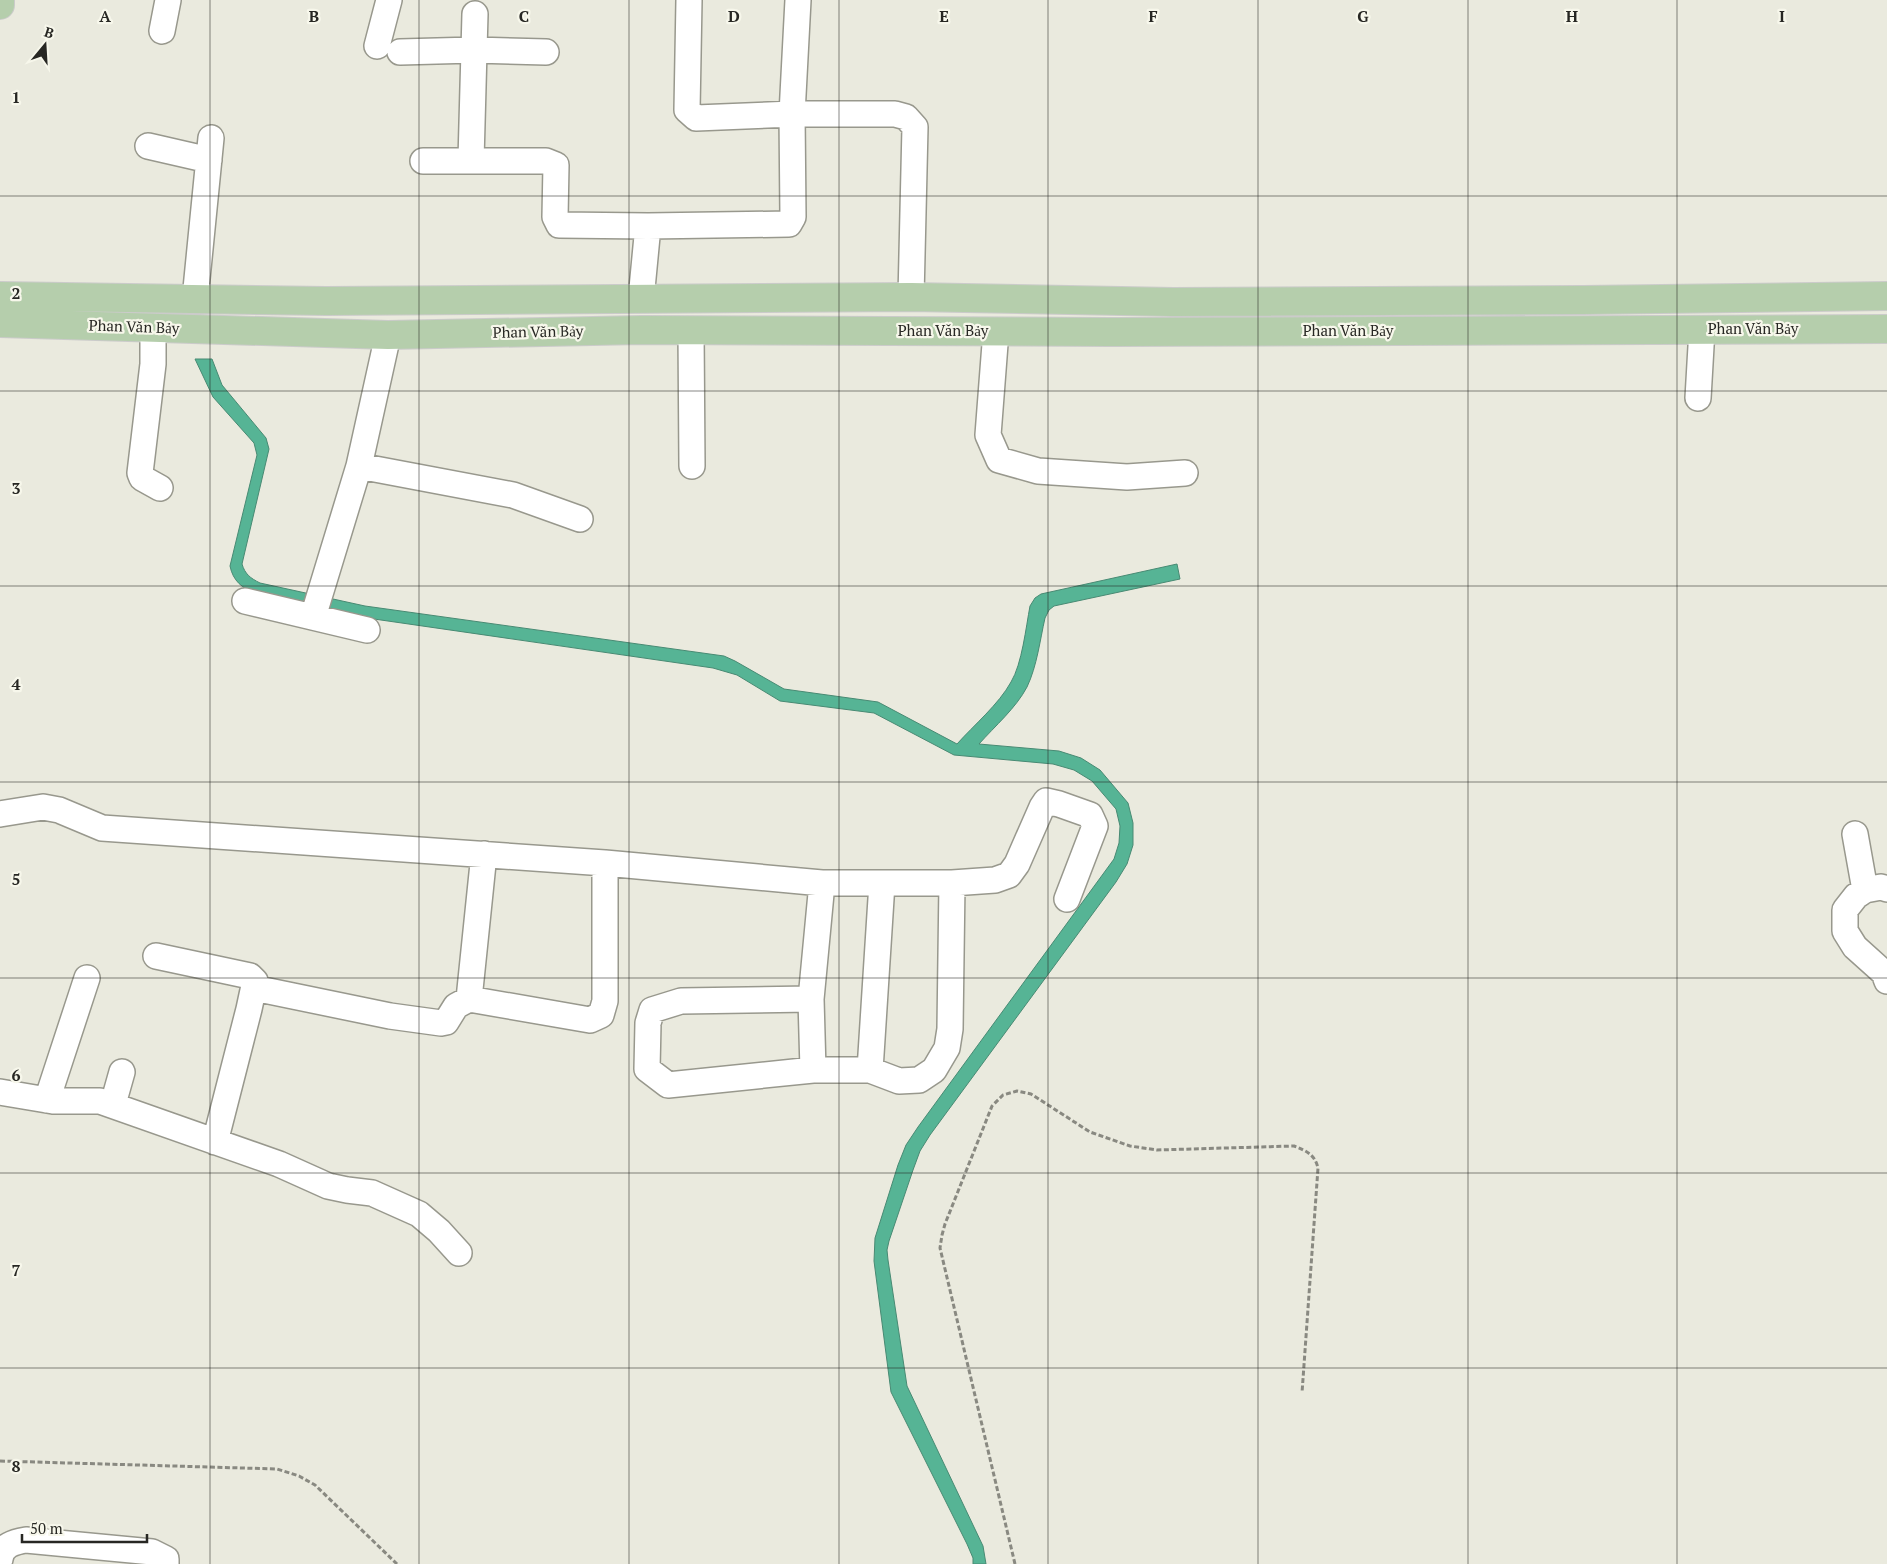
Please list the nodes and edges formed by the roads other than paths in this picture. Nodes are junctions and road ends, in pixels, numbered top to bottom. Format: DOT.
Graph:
graph roads {
  1 [pos="0,0"];
  2 [pos="168,0"];
  3 [pos="389,0"];
  4 [pos="689,0"];
  5 [pos="798,0"];
  6 [pos="0,4"];
  7 [pos="475,14"];
  8 [pos="162,31"];
  9 [pos="474,50"];
  10 [pos="546,52"];
  11 [pos="792,114"];
  12 [pos="148,146"];
  13 [pos="471,160"];
  14 [pos="423,161"];
  15 [pos="648,226"];
  16 [pos="0,296"];
  17 [pos="1887,296"];
  18 [pos="912,297"];
  19 [pos="195,299"];
  20 [pos="641,299"];
  21 [pos="0,323"];
  22 [pos="153,328"];
  23 [pos="1702,329"];
  24 [pos="1887,329"];
  25 [pos="641,330"];
  26 [pos="690,331"];
  27 [pos="996,332"];
  28 [pos="388,335"];
  29 [pos="1698,398"];
  30 [pos="358,466"];
  31 [pos="692,466"];
  32 [pos="1185,473"];
  33 [pos="160,488"];
  34 [pos="580,519"];
  35 [pos="245,601"];
  36 [pos="316,607"];
  37 [pos="367,630"];
  38 [pos="0,814"];
  39 [pos="1854,834"];
  40 [pos="484,854"];
  41 [pos="604,863"];
  42 [pos="822,883"];
  43 [pos="882,883"];
  44 [pos="952,883"];
  45 [pos="1876,889"];
  46 [pos="1067,899"];
  47 [pos="156,956"];
  48 [pos="1886,976"];
  49 [pos="87,978"];
  50 [pos="254,988"];
  51 [pos="469,999"];
  52 [pos="811,999"];
  53 [pos="813,1070"];
  54 [pos="870,1070"];
  55 [pos="122,1072"];
  56 [pos="0,1092"];
  57 [pos="47,1100"];
  58 [pos="113,1104"];
  59 [pos="215,1142"];
  60 [pos="459,1253"];
  61 [pos="87,1555"];
  62 [pos="0,1559"];
  63 [pos="166,1564"];
  1 -- 6 [label="main road"];
  2 -- 8 [label="street"];
  3 -- 9 [label="street"];
  4 -- 11 [label="street"];
  5 -- 11 [label="street"];
  7 -- 9 [label="street"];
  9 -- 10 [label="street"];
  9 -- 13 [label="street"];
  11 -- 15 [label="street"];
  11 -- 18 [label="street"];
  12 -- 19 [label="street"];
  13 -- 14 [label="street"];
  13 -- 15 [label="street"];
  15 -- 20 [label="street"];
  16 -- 19 [label="main road, Phan Văn Bảy"];
  17 -- 18 [label="main road, Phan Văn Bảy"];
  18 -- 20 [label="main road, Phan Văn Bảy"];
  19 -- 20 [label="main road, Phan Văn Bảy"];
  20 -- 25 [label="main road"];
  21 -- 22 [label="main road, Phan Văn Bảy"];
  22 -- 28 [label="main road, Phan Văn Bảy"];
  22 -- 33 [label="street"];
  23 -- 24 [label="main road, Phan Văn Bảy"];
  23 -- 27 [label="main road, Phan Văn Bảy"];
  23 -- 29 [label="street"];
  25 -- 26 [label="main road, Phan Văn Bảy"];
  25 -- 28 [label="main road, Phan Văn Bảy"];
  26 -- 27 [label="main road, Phan Văn Bảy"];
  26 -- 31 [label="street"];
  27 -- 32 [label="street"];
  28 -- 30 [label="street"];
  30 -- 34 [label="street"];
  30 -- 36 [label="street"];
  35 -- 36 [label="street"];
  36 -- 37 [label="street"];
  38 -- 40 [label="street"];
  39 -- 45 [label="street"];
  40 -- 41 [label="street"];
  40 -- 51 [label="street"];
  41 -- 42 [label="street"];
  41 -- 51 [label="street"];
  42 -- 43 [label="street"];
  42 -- 52 [label="street"];
  43 -- 44 [label="street"];
  43 -- 54 [label="street"];
  44 -- 46 [label="street"];
  44 -- 54 [label="street"];
  45 -- 48 [label="street"];
  47 -- 50 [label="street"];
  49 -- 57 [label="street"];
  50 -- 51 [label="street"];
  50 -- 59 [label="street"];
  52 -- 53 [label="street"];
  52 -- 53 [label="street"];
  53 -- 54 [label="street"];
  55 -- 58 [label="street"];
  56 -- 57 [label="street"];
  57 -- 58 [label="street"];
  58 -- 59 [label="street"];
  59 -- 60 [label="street"];
  61 -- 62 [label="street"];
  61 -- 63 [label="street"];
}
